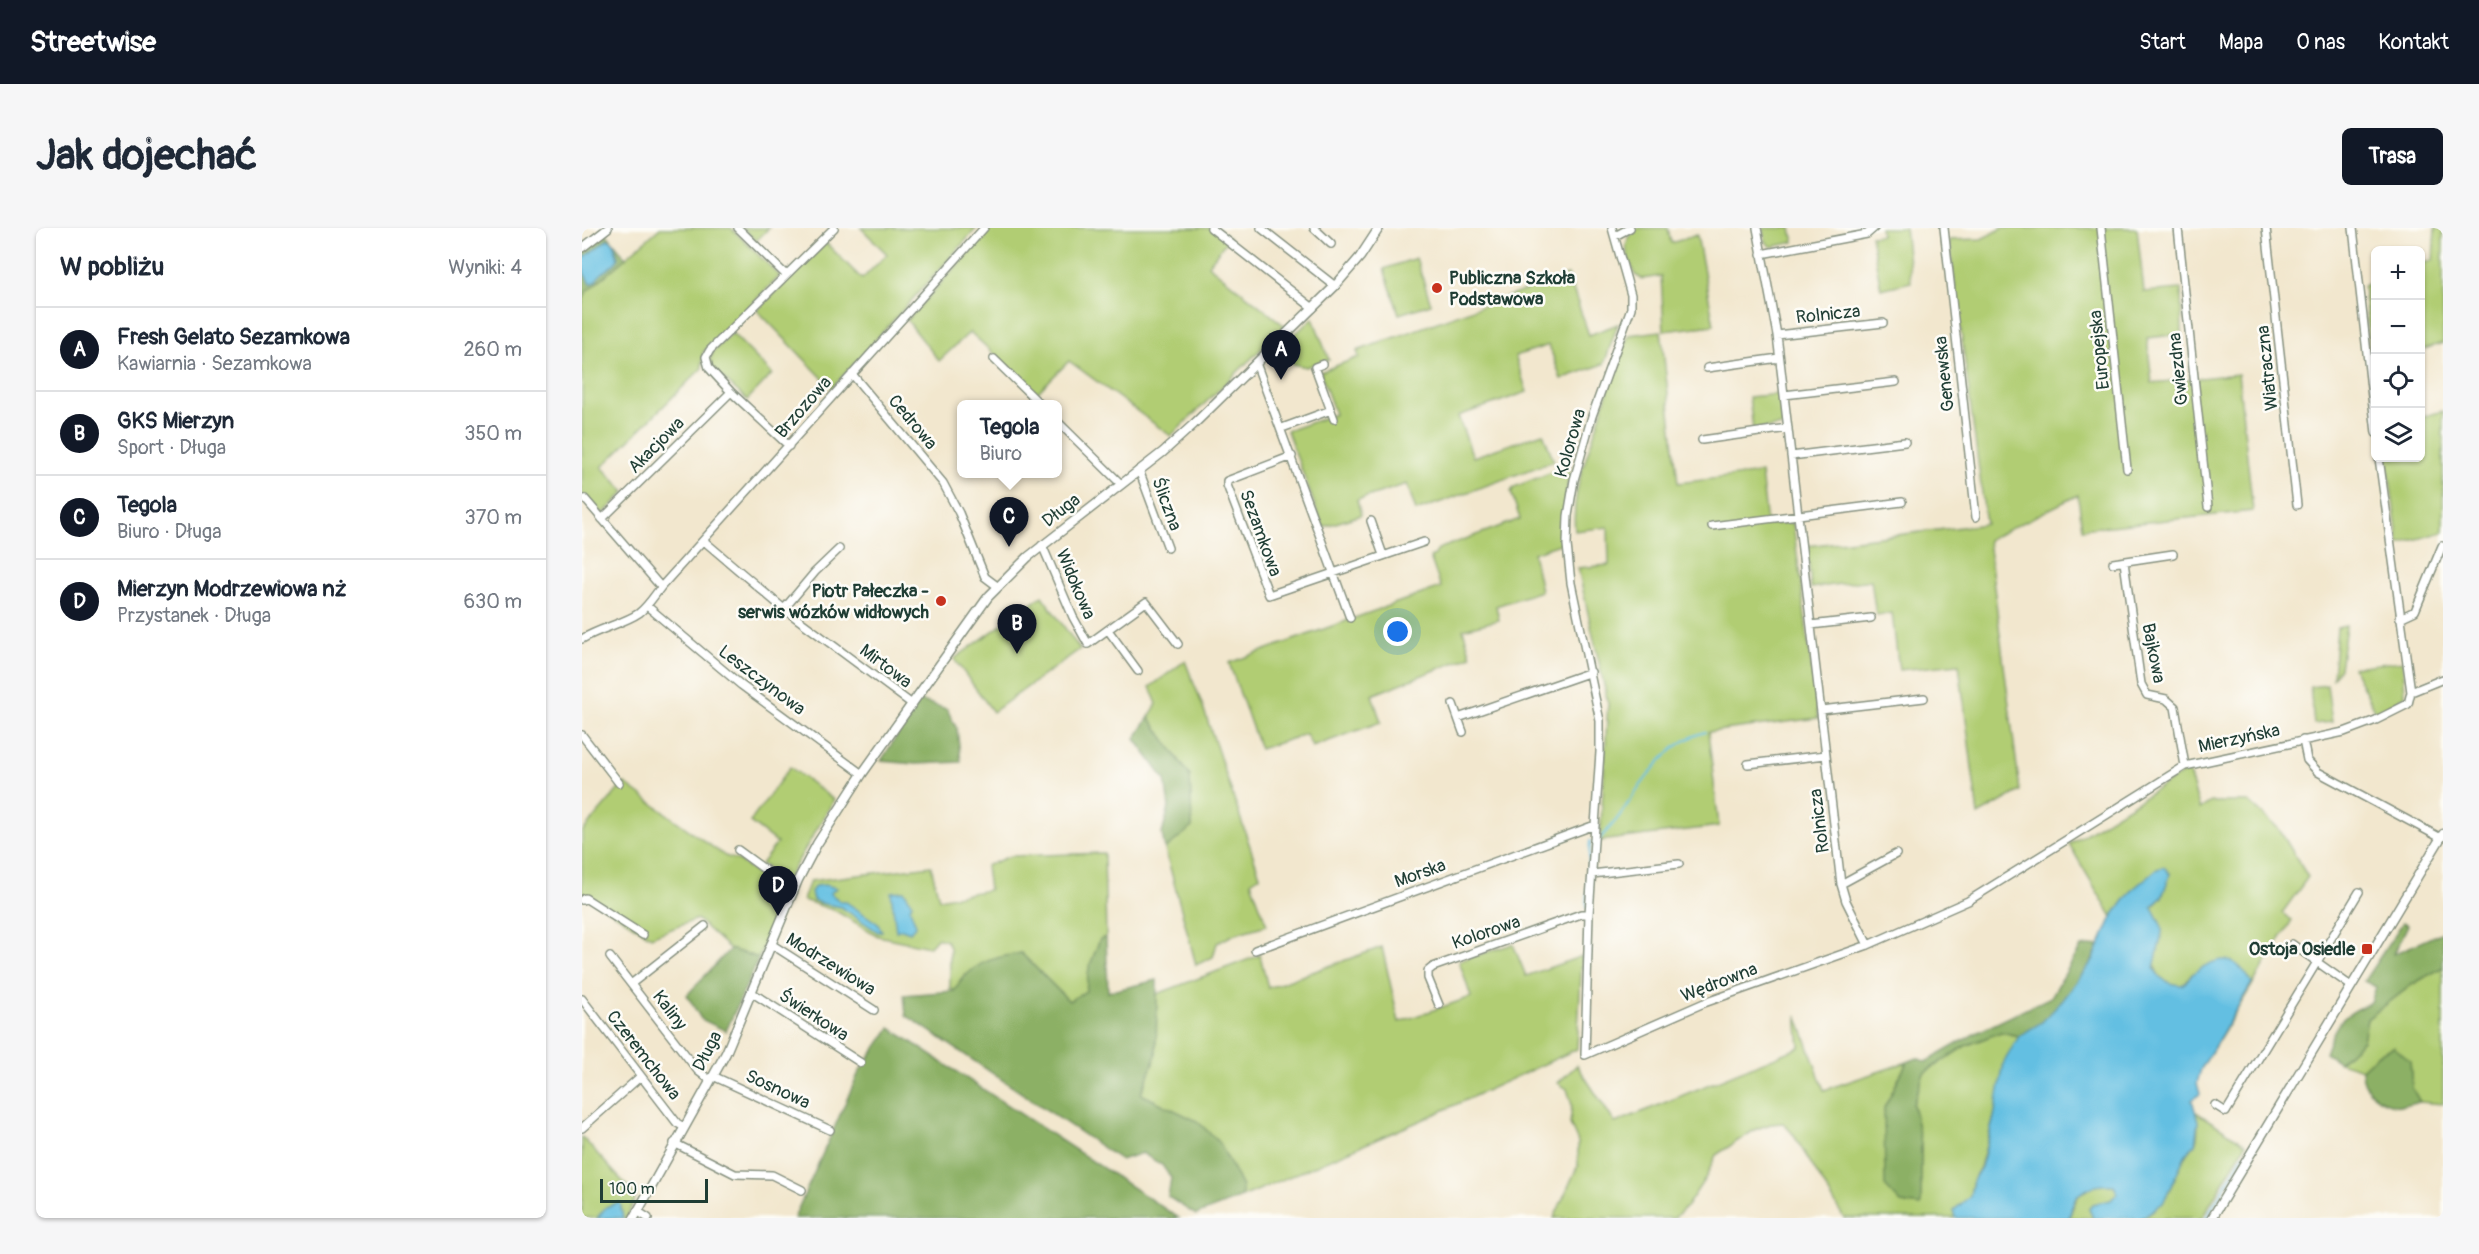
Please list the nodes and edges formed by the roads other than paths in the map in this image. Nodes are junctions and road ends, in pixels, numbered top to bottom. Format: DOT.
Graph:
graph roads {
  1 [pos="608,228"];
  2 [pos="738,228"];
  3 [pos="834,228"];
  4 [pos="984,228"];
  5 [pos="1211,228"];
  6 [pos="1261,228"];
  7 [pos="1314,228"];
  8 [pos="1379,228"];
  9 [pos="1612,228"];
  10 [pos="1630,228"];
  11 [pos="1756,228"];
  12 [pos="1874,228"];
  13 [pos="1944,228"];
  14 [pos="2101,228"];
  15 [pos="2178,228"];
  16 [pos="2266,228"];
  17 [pos="2353,228"];
  18 [pos="1615,236"];
  19 [pos="1330,244"];
  20 [pos="582,248"];
  21 [pos="1761,254"];
  22 [pos="786,275"];
  23 [pos="1335,286"];
  24 [pos="1313,308"];
  25 [pos="1883,323"];
  26 [pos="1776,335"];
  27 [pos="1779,358"];
  28 [pos="994,359"];
  29 [pos="1256,363"];
  30 [pos="1323,364"];
  31 [pos="1707,368"];
  32 [pos="852,374"];
  33 [pos="1896,382"];
  34 [pos="731,392"];
  35 [pos="1784,395"];
  36 [pos="1035,400"];
  37 [pos="2373,408"];
  38 [pos="1331,410"];
  39 [pos="1334,419"];
  40 [pos="1062,426"];
  41 [pos="1282,428"];
  42 [pos="1788,428"];
  43 [pos="1702,440"];
  44 [pos="1905,442"];
  45 [pos="789,446"];
  46 [pos="1292,456"];
  47 [pos="1791,456"];
  48 [pos="2380,462"];
  49 [pos="2127,469"];
  50 [pos="1139,470"];
  51 [pos="1121,484"];
  52 [pos="585,499"];
  53 [pos="1902,502"];
  54 [pos="2297,505"];
  55 [pos="2208,507"];
  56 [pos="1798,515"];
  57 [pos="1976,517"];
  58 [pos="602,519"];
  59 [pos="1371,520"];
  60 [pos="1712,526"];
  61 [pos="704,541"];
  62 [pos="1424,543"];
  63 [pos="1042,545"];
  64 [pos="2442,546"];
  65 [pos="1167,548"];
  66 [pos="839,549"];
  67 [pos="2172,554"];
  68 [pos="1383,555"];
  69 [pos="2124,562"];
  70 [pos="2113,563"];
  71 [pos="1334,573"];
  72 [pos="997,586"];
  73 [pos="661,587"];
  74 [pos="647,606"];
  75 [pos="784,609"];
  76 [pos="1350,618"];
  77 [pos="1871,618"];
  78 [pos="2400,618"];
  79 [pos="1811,625"];
  80 [pos="1107,630"];
  81 [pos="582,639"];
  82 [pos="1178,644"];
  83 [pos="1138,671"];
  84 [pos="1591,672"];
  85 [pos="2443,680"];
  86 [pos="2411,692"];
  87 [pos="1924,698"];
  88 [pos="912,704"];
  89 [pos="1453,704"];
  90 [pos="1821,710"];
  91 [pos="1458,718"];
  92 [pos="1463,732"];
  93 [pos="582,735"];
  94 [pos="2303,740"];
  95 [pos="1826,755"];
  96 [pos="1748,764"];
  97 [pos="2185,766"];
  98 [pos="862,774"];
  99 [pos="619,783"];
  100 [pos="1595,825"];
  101 [pos="2442,836"];
  102 [pos="738,850"];
  103 [pos="1896,854"];
  104 [pos="1679,864"];
  105 [pos="1592,873"];
  106 [pos="1841,884"];
  107 [pos="794,891"];
  108 [pos="2359,892"];
  109 [pos="582,900"];
  110 [pos="1589,914"];
  111 [pos="705,927"];
  112 [pos="643,935"];
  113 [pos="771,944"];
  114 [pos="2292,944"];
  115 [pos="1868,945"];
  116 [pos="1255,950"];
  117 [pos="610,957"];
  118 [pos="2317,962"];
  119 [pos="631,984"];
  120 [pos="2351,986"];
  121 [pos="752,992"];
  122 [pos="582,999"];
  123 [pos="1439,1005"];
  124 [pos="874,1010"];
  125 [pos="1585,1055"];
  126 [pos="861,1063"];
  127 [pos="641,1076"];
  128 [pos="712,1078"];
  129 [pos="2215,1105"];
  130 [pos="684,1127"];
  131 [pos="582,1128"];
  132 [pos="830,1130"];
  133 [pos="674,1143"];
  134 [pos="802,1190"];
  135 [pos="635,1215"];
  136 [pos="648,1218"];
  137 [pos="2212,1218"];
  1 -- 20 [label="street"];
  2 -- 22 [label="street"];
  3 -- 22 [label="street"];
  4 -- 32 [label="street, Brzozowa"];
  5 -- 24 [label="street"];
  6 -- 23 [label="street"];
  7 -- 19 [label="street"];
  8 -- 23 [label="street, Długa"];
  9 -- 18 [label="street, Kolorowa"];
  10 -- 18 [label="street"];
  11 -- 21 [label="street, Rolnicza"];
  12 -- 21 [label="street"];
  13 -- 57 [label="street, Genewska"];
  14 -- 49 [label="street, Europejska"];
  15 -- 55 [label="street, Gwiezdna"];
  16 -- 54 [label="street, Wiatraczna"];
  17 -- 37 [label="street"];
  18 -- 84 [label="street, Kolorowa"];
  21 -- 26 [label="street, Rolnicza"];
  22 -- 34 [label="street"];
  23 -- 24 [label="street, Długa"];
  24 -- 29 [label="street, Długa"];
  25 -- 26 [label="street, Rolnicza"];
  26 -- 27 [label="street, Rolnicza"];
  27 -- 31 [label="street"];
  27 -- 35 [label="street, Rolnicza"];
  28 -- 36 [label="street"];
  29 -- 41 [label="street"];
  29 -- 50 [label="street, Długa"];
  30 -- 38 [label="street"];
  32 -- 45 [label="street, Brzozowa"];
  32 -- 72 [label="street, Cedrowa"];
  33 -- 35 [label="street"];
  34 -- 45 [label="street"];
  34 -- 58 [label="street, Akacjowa"];
  35 -- 42 [label="street, Rolnicza"];
  38 -- 39 [label="street"];
  38 -- 41 [label="street"];
  40 -- 51 [label="street"];
  41 -- 46 [label="street"];
  42 -- 43 [label="street"];
  42 -- 47 [label="street, Rolnicza"];
  44 -- 47 [label="street"];
  45 -- 61 [label="street, Brzozowa"];
  46 -- 71 [label="street"];
  46 -- 71 [label="street, Sezamkowa"];
  47 -- 56 [label="street, Rolnicza"];
  48 -- 78 [label="street"];
  50 -- 51 [label="street, Długa"];
  50 -- 65 [label="street, Śliczna"];
  51 -- 63 [label="street, Długa"];
  52 -- 58 [label="street"];
  53 -- 56 [label="street"];
  56 -- 60 [label="street"];
  56 -- 79 [label="street, Rolnicza"];
  58 -- 73 [label="street"];
  59 -- 68 [label="street"];
  61 -- 73 [label="street, Brzozowa"];
  61 -- 75 [label="street, Mirtowa"];
  62 -- 68 [label="street, Sezamkowa"];
  63 -- 72 [label="street, Długa"];
  63 -- 80 [label="street, Widokowa"];
  64 -- 78 [label="street"];
  66 -- 75 [label="street"];
  67 -- 69 [label="street"];
  68 -- 71 [label="street, Sezamkowa"];
  69 -- 70 [label="street"];
  69 -- 97 [label="street, Bajkowa"];
  71 -- 76 [label="street"];
  72 -- 88 [label="street, Długa"];
  73 -- 74 [label="street, Brzozowa"];
  74 -- 81 [label="street"];
  74 -- 98 [label="street, Leszczynowa"];
  75 -- 88 [label="street, Mirtowa"];
  77 -- 79 [label="street"];
  78 -- 86 [label="street"];
  79 -- 90 [label="street, Rolnicza"];
  80 -- 82 [label="street, Widokowa"];
  80 -- 83 [label="street, Widokowa"];
  84 -- 91 [label="street"];
  84 -- 100 [label="street, Kolorowa"];
  85 -- 86 [label="street"];
  86 -- 94 [label="street, Mierzyńska"];
  87 -- 90 [label="street"];
  88 -- 98 [label="street, Długa"];
  89 -- 91 [label="street"];
  90 -- 95 [label="street, Rolnicza"];
  91 -- 92 [label="street"];
  93 -- 99 [label="street"];
  94 -- 97 [label="street, Mierzyńska"];
  94 -- 101 [label="street"];
  95 -- 96 [label="street"];
  95 -- 106 [label="street, Rolnicza"];
  97 -- 115 [label="street, Mierzyńska"];
  98 -- 107 [label="street, Długa"];
  100 -- 105 [label="street, Kolorowa"];
  100 -- 116 [label="street, Morska"];
  101 -- 120 [label="street"];
  102 -- 107 [label="street"];
  103 -- 106 [label="street"];
  104 -- 105 [label="street"];
  105 -- 110 [label="street, Kolorowa"];
  106 -- 115 [label="street, Rolnicza"];
  107 -- 113 [label="street, Długa"];
  108 -- 118 [label="street"];
  109 -- 112 [label="street"];
  110 -- 123 [label="street, Kolorowa"];
  110 -- 125 [label="street, Kolorowa"];
  111 -- 119 [label="street, Kaliny"];
  113 -- 121 [label="street, Długa"];
  113 -- 124 [label="street, Modrzewiowa"];
  114 -- 118 [label="street"];
  115 -- 125 [label="street, Wędrowna"];
  117 -- 119 [label="street, Kaliny"];
  118 -- 120 [label="street"];
  118 -- 129 [label="street"];
  119 -- 128 [label="street, Kaliny"];
  120 -- 137 [label="street"];
  121 -- 126 [label="street, Świerkowa"];
  121 -- 128 [label="street, Długa"];
  122 -- 127 [label="street, Czeremchowa"];
  127 -- 130 [label="street, Czeremchowa"];
  127 -- 131 [label="street"];
  128 -- 130 [label="street, Długa"];
  128 -- 132 [label="street, Sosnowa"];
  130 -- 133 [label="street, Długa"];
  133 -- 134 [label="street"];
  133 -- 135 [label="street, Długa"];
  135 -- 136 [label="street"];
}
